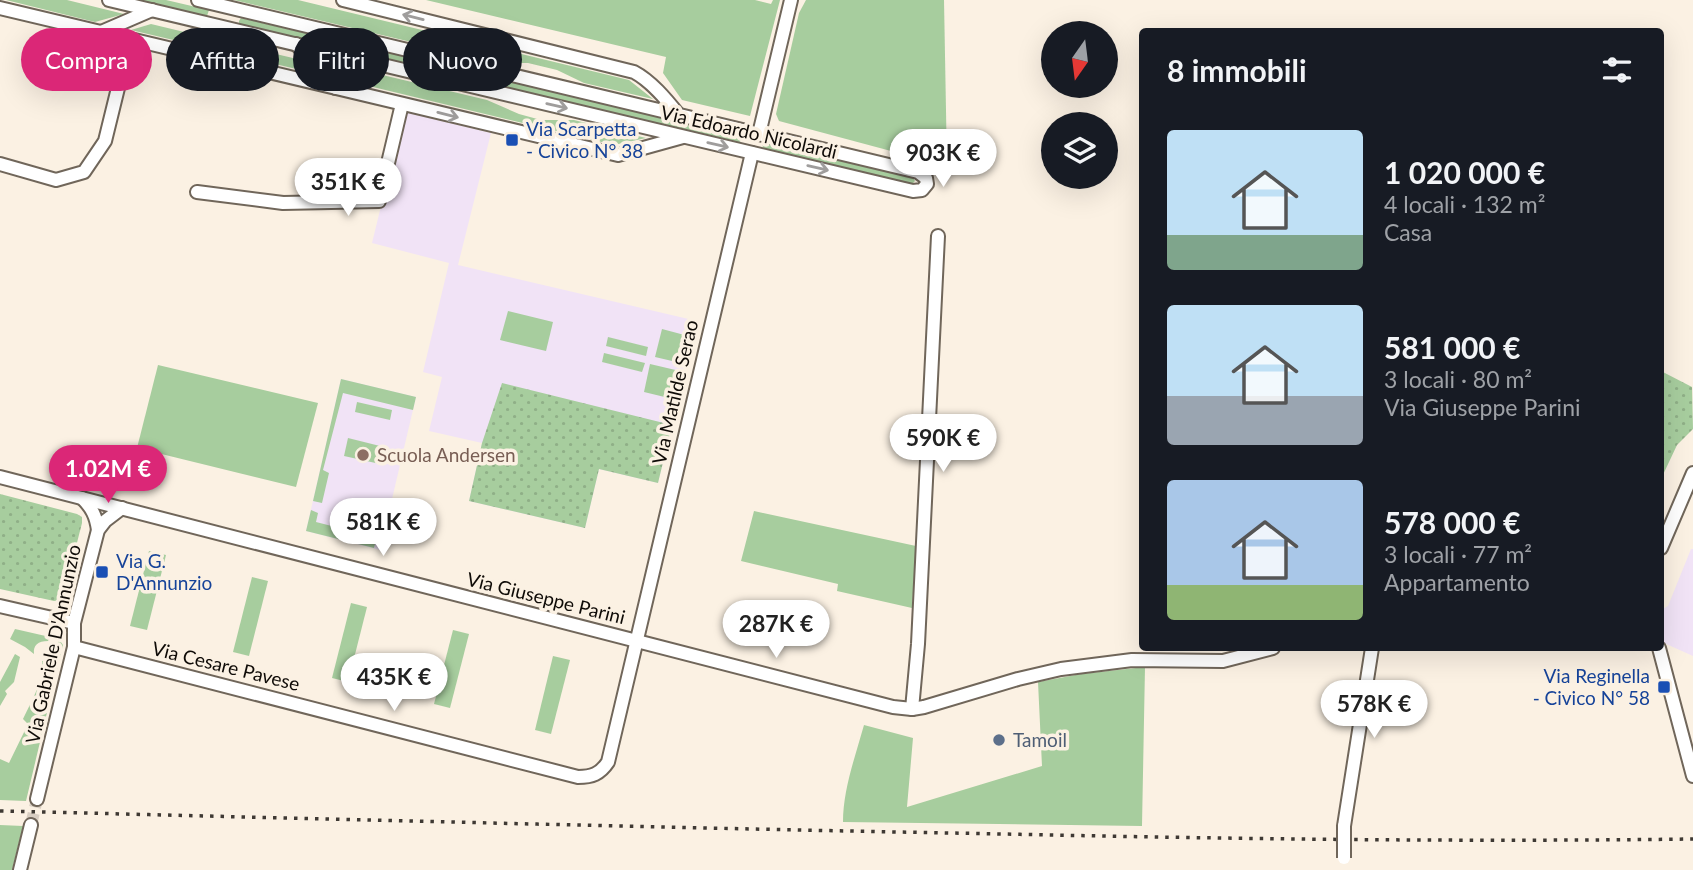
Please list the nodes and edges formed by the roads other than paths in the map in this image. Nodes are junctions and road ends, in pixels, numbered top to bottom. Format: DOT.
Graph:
graph roads {
  1 [pos="109,0"];
  2 [pos="198,0"];
  3 [pos="343,0"];
  4 [pos="791,0"];
  5 [pos="226,7"];
  6 [pos="0,8"];
  7 [pos="153,10"];
  8 [pos="221,26"];
  9 [pos="84,28"];
  10 [pos="110,28"];
  11 [pos="293,43"];
  12 [pos="152,44"];
  13 [pos="389,66"];
  14 [pos="293,78"];
  15 [pos="117,91"];
  16 [pos="348,91"];
  17 [pos="402,104"];
  18 [pos="678,114"];
  19 [pos="759,134"];
  20 [pos="685,137"];
  21 [pos="752,153"];
  22 [pos="0,164"];
  23 [pos="197,192"];
  24 [pos="939,236"];
  25 [pos="1693,473"];
  26 [pos="0,477"];
  27 [pos="82,498"];
  28 [pos="122,508"];
  29 [pos="1665,522"];
  30 [pos="98,530"];
  31 [pos="0,606"];
  32 [pos="74,623"];
  33 [pos="635,640"];
  34 [pos="74,647"];
  35 [pos="1261,651"];
  36 [pos="1372,651"];
  37 [pos="1660,651"];
  38 [pos="912,709"];
  39 [pos="1693,776"];
  40 [pos="37,799"];
  41 [pos="31,825"];
  42 [pos="1344,864"];
  43 [pos="20,870"];
  1 -- 7 [label="street, Via Edoardo Nicolardi"];
  2 -- 5 [label="street, Via Edoardo Nicolardi"];
  18 -- 3 [label="street, one-way"];
  4 -- 19 [label="street"];
  5 -- 8 [label="street"];
  5 -- 18 [label="street, Via Edoardo Nicolardi"];
  6 -- 9 [label="street"];
  7 -- 8 [label="street, Via Edoardo Nicolardi"];
  7 -- 10 [label="street"];
  8 -- 11 [label="street, Via Edoardo Nicolardi"];
  12 -- 14 [label="street"];
  13 -- 20 [label="street, Via Edoardo Nicolardi, one-way"];
  15 -- 22 [label="street"];
  16 -- 17 [label="street"];
  17 -- 20 [label="street, one-way"];
  17 -- 23 [label="street"];
  18 -- 19 [label="street, Via Edoardo Nicolardi"];
  21 -- 19 [label="street, Via Edoardo Nicolardi, one-way"];
  20 -- 21 [label="street, Via Edoardo Nicolardi, one-way"];
  21 -- 33 [label="street, Via Matilde Serao"];
  24 -- 38 [label="street"];
  25 -- 29 [label="street"];
  26 -- 27 [label="street, Via Giuseppe Parini"];
  27 -- 28 [label="street, Via Giuseppe Parini"];
  27 -- 30 [label="street"];
  28 -- 30 [label="street, Via Gabriele D'Annunzio"];
  28 -- 33 [label="street, Via Giuseppe Parini"];
  30 -- 32 [label="street, Via Gabriele D'Annunzio"];
  31 -- 32 [label="street"];
  32 -- 34 [label="street, Via Gabriele D'Annunzio"];
  33 -- 34 [label="street, Via Cesare Pavese"];
  33 -- 38 [label="street, Via Giuseppe Parini"];
  34 -- 40 [label="street, Via Gabriele D'Annunzio"];
  35 -- 38 [label="street"];
  36 -- 42 [label="street, bridge"];
  37 -- 39 [label="street"];
  41 -- 43 [label="street"];
}
